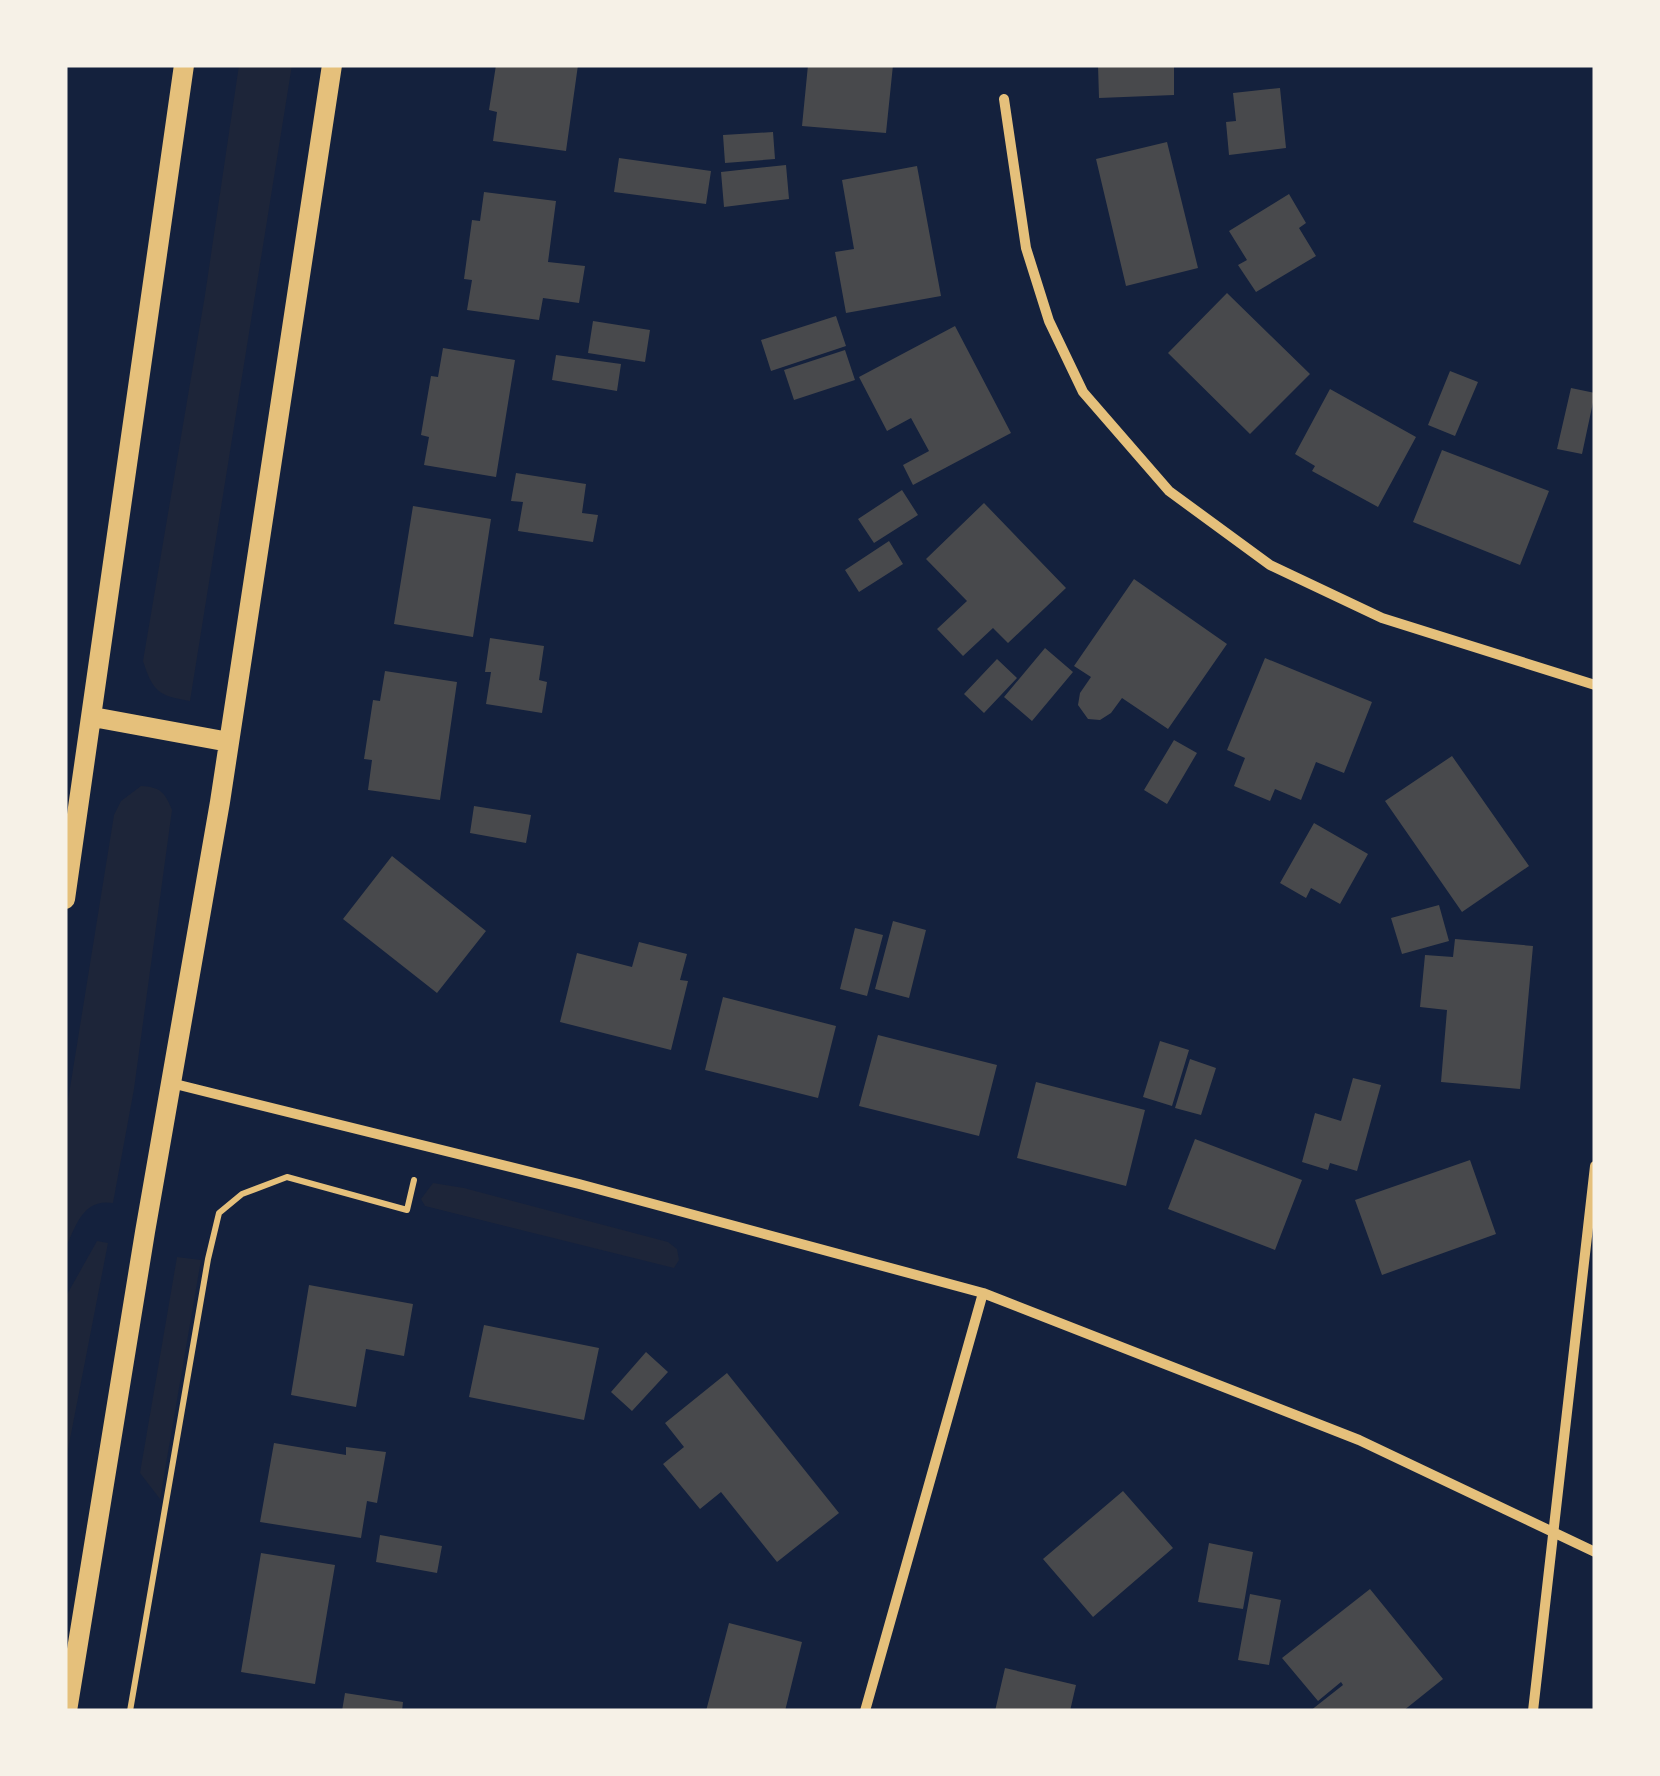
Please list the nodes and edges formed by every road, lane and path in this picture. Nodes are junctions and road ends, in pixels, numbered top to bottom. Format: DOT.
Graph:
graph roads {
  1 [pos="184,65"];
  2 [pos="332,65"];
  3 [pos="1004,99"];
  4 [pos="1595,685"];
  5 [pos="93,717"];
  6 [pos="229,742"];
  7 [pos="65,899"];
  8 [pos="172,1082"];
  9 [pos="422,1146"];
  10 [pos="1595,1166"];
  11 [pos="983,1293"];
  12 [pos="1556,1534"];
  13 [pos="1595,1552"];
  14 [pos="68,1711"];
  15 [pos="130,1711"];
  16 [pos="865,1711"];
  17 [pos="1533,1711"];
  1 -- 5 [label="main road"];
  2 -- 6 [label="main road"];
  3 -- 4 [label="street"];
  5 -- 6 [label="main road"];
  5 -- 7 [label="main road"];
  6 -- 8 [label="main road"];
  8 -- 9 [label="street"];
  8 -- 14 [label="main road"];
  9 -- 11 [label="street"];
  9 -- 15 [label="path"];
  10 -- 12 [label="street"];
  11 -- 12 [label="street"];
  11 -- 16 [label="street"];
  12 -- 13 [label="street"];
  12 -- 17 [label="street"];
}
